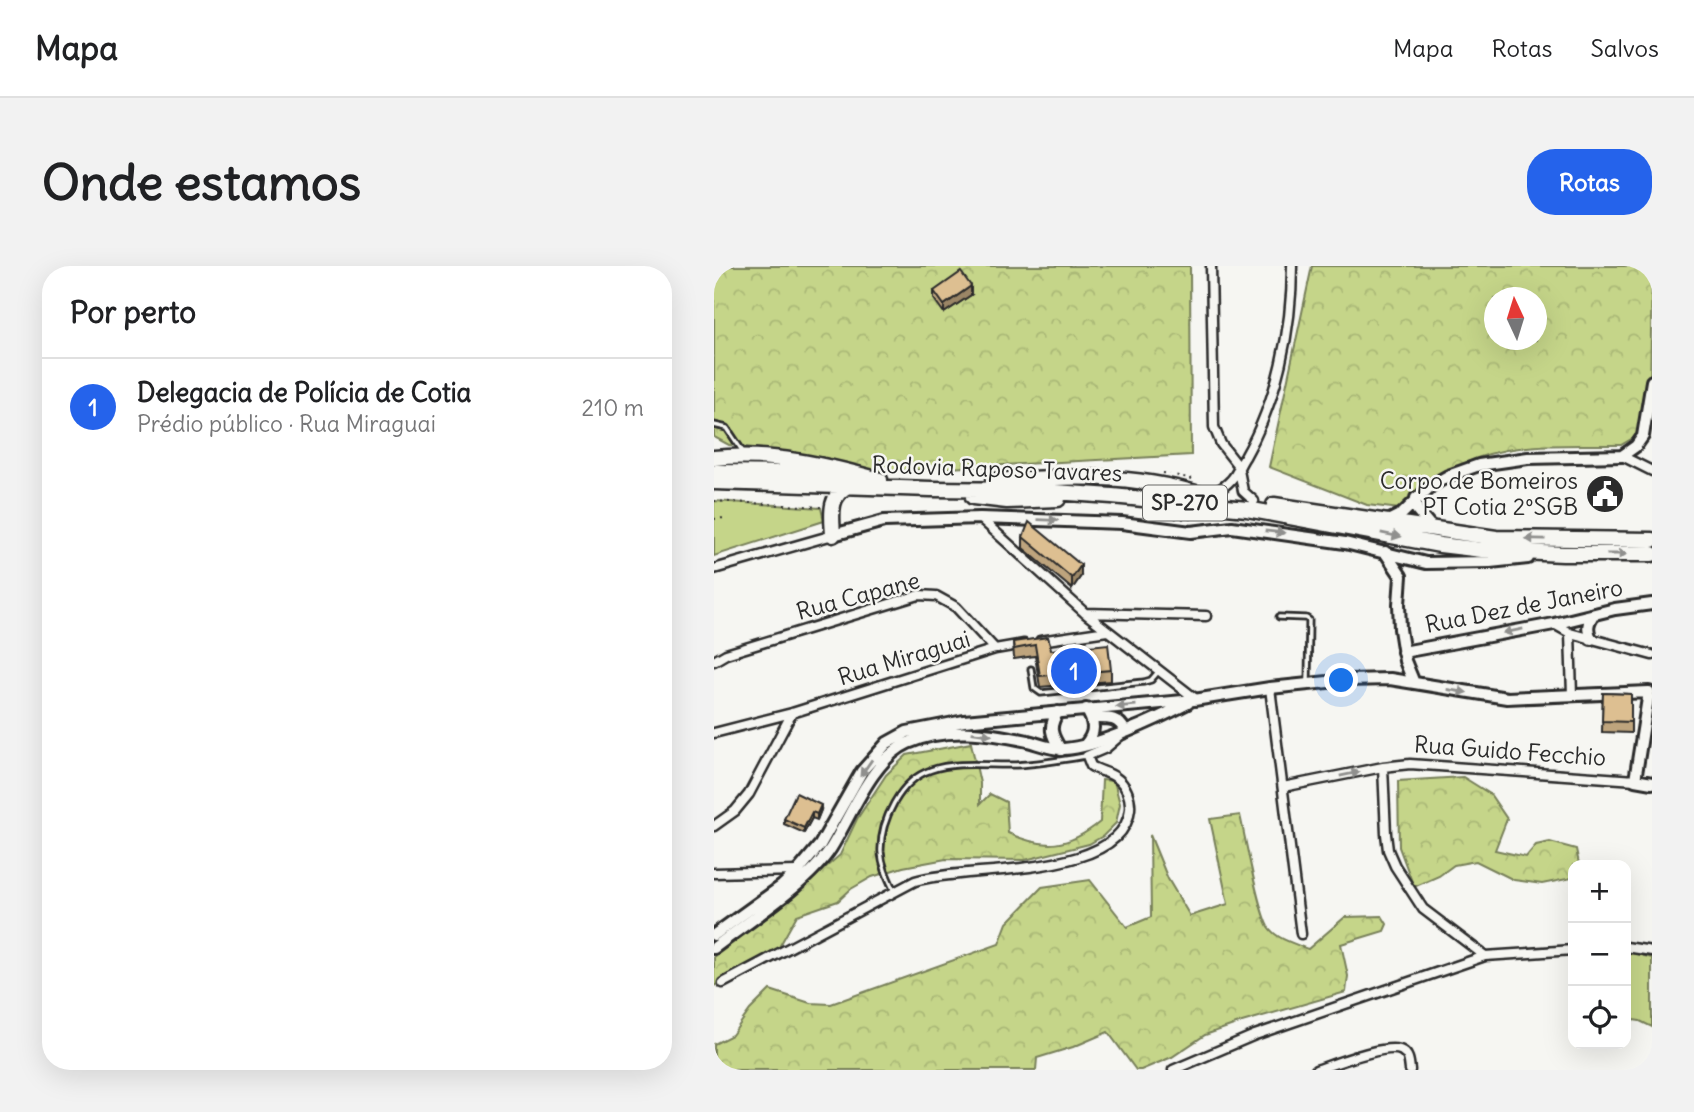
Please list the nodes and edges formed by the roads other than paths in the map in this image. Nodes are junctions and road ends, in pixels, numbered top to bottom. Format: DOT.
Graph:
graph roads {
  1 [pos="1211,266"];
  2 [pos="1292,266"];
  3 [pos="1652,381"];
  4 [pos="714,425"];
  5 [pos="746,456"];
  6 [pos="1622,456"];
  7 [pos="714,458"];
  8 [pos="1239,467"];
  9 [pos="1652,471"];
  10 [pos="714,472"];
  11 [pos="880,480"];
  12 [pos="714,482"];
  13 [pos="804,486"];
  14 [pos="848,486"];
  15 [pos="1206,495"];
  16 [pos="1416,498"];
  17 [pos="1254,501"];
  18 [pos="829,513"];
  19 [pos="980,518"];
  20 [pos="1388,521"];
  21 [pos="1432,528"];
  22 [pos="833,535"];
  23 [pos="1652,540"];
  24 [pos="1385,552"];
  25 [pos="1563,554"];
  26 [pos="1652,554"];
  27 [pos="1417,561"];
  28 [pos="714,569"];
  29 [pos="1401,576"];
  30 [pos="1652,604"];
  31 [pos="1085,613"];
  32 [pos="1593,615"];
  33 [pos="1206,616"];
  34 [pos="1279,617"];
  35 [pos="1554,624"];
  36 [pos="1107,631"];
  37 [pos="1570,633"];
  38 [pos="1591,639"];
  39 [pos="995,649"];
  40 [pos="1652,655"];
  41 [pos="1404,656"];
  42 [pos="714,661"];
  43 [pos="1031,669"];
  44 [pos="1159,670"];
  45 [pos="1390,679"];
  46 [pos="1308,683"];
  47 [pos="1414,683"];
  48 [pos="1270,688"];
  49 [pos="1650,692"];
  50 [pos="1572,695"];
  51 [pos="1196,700"];
  52 [pos="1058,712"];
  53 [pos="792,713"];
  54 [pos="1089,714"];
  55 [pos="1125,731"];
  56 [pos="714,733"];
  57 [pos="1062,750"];
  58 [pos="1086,750"];
  59 [pos="1383,767"];
  60 [pos="1635,780"];
  61 [pos="1652,783"];
  62 [pos="1283,787"];
  63 [pos="714,826"];
  64 [pos="798,871"];
  65 [pos="714,873"];
  66 [pos="895,893"];
  67 [pos="1301,933"];
  68 [pos="714,934"];
  69 [pos="714,948"];
  70 [pos="1631,948"];
  71 [pos="1568,950"];
  72 [pos="1652,951"];
  73 [pos="1485,956"];
  74 [pos="723,984"];
  75 [pos="1173,1070"];
  76 [pos="1316,1070"];
  77 [pos="1410,1070"];
  1 -- 8 [label="street"];
  2 -- 8 [label="street"];
  3 -- 6 [label="main road"];
  4 -- 5 [label="lane"];
  5 -- 7 [label="highway"];
  5 -- 11 [label="highway"];
  6 -- 9 [label="street"];
  6 -- 16 [label="main road"];
  8 -- 15 [label="street"];
  8 -- 17 [label="street"];
  10 -- 11 [label="highway, Rodovia Raposo Tavares / SP-270"];
  11 -- 15 [label="highway, Rodovia Raposo Tavares / SP-270"];
  12 -- 13 [label="highway, Rodovia Raposo Tavares"];
  13 -- 14 [label="highway, Rodovia Raposo Tavares"];
  13 -- 18 [label="highway"];
  14 -- 18 [label="highway"];
  14 -- 25 [label="highway, Rodovia Raposo Tavares / SP-270, one-way"];
  15 -- 17 [label="highway, Rodovia Raposo Tavares / SP-270"];
  16 -- 20 [label="main road"];
  16 -- 21 [label="main road"];
  17 -- 20 [label="highway, Rodovia Raposo Tavares / SP-270"];
  18 -- 22 [label="highway"];
  19 -- 22 [label="main road"];
  19 -- 24 [label="main road, one-way"];
  19 -- 31 [label="street"];
  20 -- 21 [label="highway, Rodovia Raposo Tavares / SP-270"];
  23 -- 21 [label="highway, Rodovia Raposo Tavares / SP-270, one-way"];
  22 -- 28 [label="street"];
  24 -- 27 [label="main road"];
  24 -- 29 [label="main road"];
  25 -- 26 [label="highway, Rodovia Raposo Tavares / SP-270, one-way"];
  25 -- 27 [label="main road"];
  27 -- 29 [label="main road"];
  29 -- 41 [label="main road"];
  30 -- 32 [label="main road, Rua Dez de Janeiro"];
  31 -- 33 [label="street"];
  31 -- 36 [label="street"];
  32 -- 35 [label="main road, Rua Dez de Janeiro"];
  32 -- 38 [label="main road"];
  34 -- 46 [label="lane"];
  35 -- 37 [label="street"];
  35 -- 41 [label="main road, Rua Dez de Janeiro, one-way"];
  36 -- 39 [label="street, Rua Miraguai"];
  36 -- 44 [label="street"];
  37 -- 38 [label="street"];
  37 -- 50 [label="street"];
  38 -- 40 [label="street"];
  39 -- 42 [label="street, Rua Capane"];
  39 -- 53 [label="street, Rua Miraguai"];
  41 -- 45 [label="main road"];
  41 -- 47 [label="main road"];
  43 -- 44 [label="lane"];
  44 -- 51 [label="street"];
  45 -- 46 [label="main road"];
  45 -- 47 [label="main road"];
  46 -- 48 [label="main road"];
  47 -- 50 [label="main road, one-way"];
  48 -- 51 [label="main road"];
  48 -- 62 [label="street"];
  49 -- 50 [label="main road"];
  49 -- 60 [label="main road"];
  51 -- 54 [label="main road, one-way"];
  51 -- 55 [label="main road"];
  52 -- 54 [label="main road"];
  52 -- 57 [label="main road"];
  52 -- 64 [label="main road, one-way"];
  53 -- 56 [label="street, Rua Miraguai"];
  53 -- 63 [label="street"];
  54 -- 55 [label="main road"];
  54 -- 58 [label="main road"];
  55 -- 58 [label="main road"];
  57 -- 58 [label="main road"];
  69 -- 57 [label="main road, one-way"];
  58 -- 66 [label="lane"];
  58 -- 66 [label="street"];
  59 -- 60 [label="street, Rua Guido Fecchio"];
  62 -- 59 [label="street, Rua Guido Fecchio, one-way"];
  59 -- 73 [label="street"];
  60 -- 61 [label="main road, Rua Guido Fecchio"];
  62 -- 67 [label="street"];
  64 -- 65 [label="street"];
  64 -- 68 [label="main road"];
  66 -- 74 [label="street"];
  70 -- 72 [label="street"];
  71 -- 73 [label="street"];
  73 -- 75 [label="street"];
  76 -- 77 [label="street"];
}
